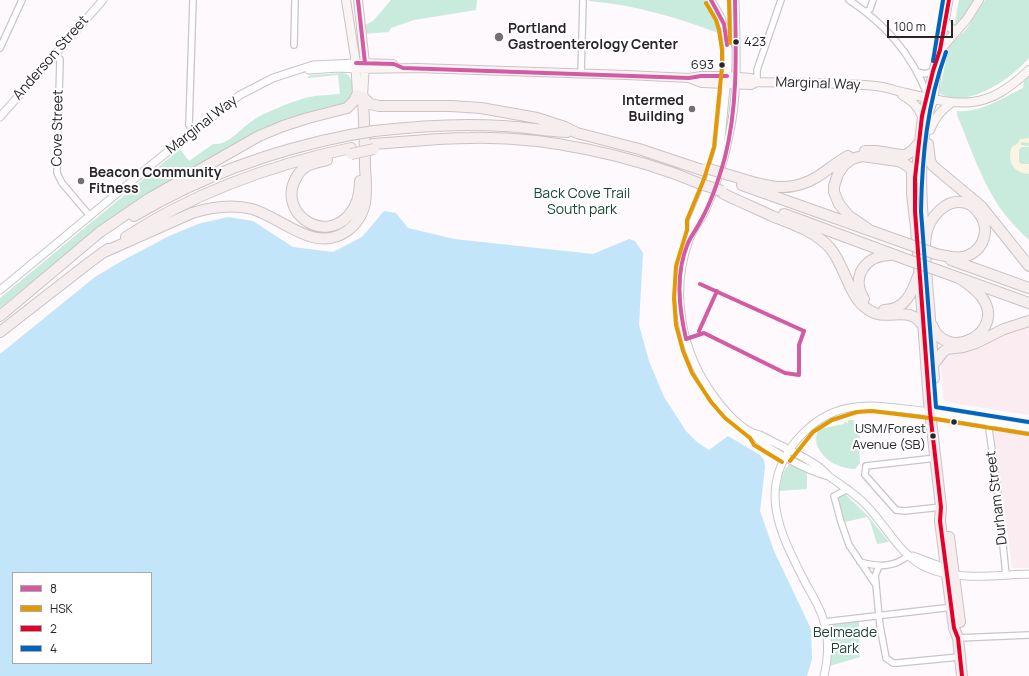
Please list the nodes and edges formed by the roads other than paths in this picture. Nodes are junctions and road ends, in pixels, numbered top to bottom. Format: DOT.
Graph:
graph roads {
  1 [pos="22,0"];
  2 [pos="103,0"];
  3 [pos="193,0"];
  4 [pos="295,0"];
  5 [pos="346,0"];
  6 [pos="358,0"];
  7 [pos="583,0"];
  8 [pos="711,0"];
  9 [pos="735,0"];
  10 [pos="781,0"];
  11 [pos="849,0"];
  12 [pos="873,0"];
  13 [pos="950,0"];
  14 [pos="979,0"];
  15 [pos="866,12"];
  16 [pos="945,22"];
  17 [pos="957,31"];
  18 [pos="294,45"];
  19 [pos="0,48"];
  20 [pos="940,50"];
  21 [pos="54,55"];
  22 [pos="360,66"];
  23 [pos="1029,70"];
  24 [pos="933,71"];
  25 [pos="917,72"];
  26 [pos="581,74"];
  27 [pos="726,80"];
  28 [pos="735,80"];
  29 [pos="757,82"];
  30 [pos="879,86"];
  31 [pos="894,91"];
  32 [pos="360,96"];
  33 [pos="929,97"];
  34 [pos="952,103"];
  35 [pos="1,114"];
  36 [pos="922,116"];
  37 [pos="930,130"];
  38 [pos="193,132"];
  39 [pos="577,133"];
  40 [pos="923,144"];
  41 [pos="351,151"];
  42 [pos="728,177"];
  43 [pos="722,192"];
  44 [pos="915,210"];
  45 [pos="90,216"];
  46 [pos="924,218"];
  47 [pos="868,229"];
  48 [pos="693,231"];
  49 [pos="926,236"];
  50 [pos="77,253"];
  51 [pos="102,253"];
  52 [pos="936,254"];
  53 [pos="897,256"];
  54 [pos="1029,266"];
  55 [pos="919,274"];
  56 [pos="960,278"];
  57 [pos="1029,288"];
  58 [pos="0,290"];
  59 [pos="1029,303"];
  60 [pos="0,316"];
  61 [pos="1029,321"];
  62 [pos="927,323"];
  63 [pos="0,332"];
  64 [pos="933,366"];
  65 [pos="933,413"];
  66 [pos="988,422"];
  67 [pos="1029,428"];
  68 [pos="754,434"];
  69 [pos="789,450"];
  70 [pos="936,456"];
  71 [pos="785,457"];
  72 [pos="829,476"];
  73 [pos="848,489"];
  74 [pos="941,507"];
  75 [pos="909,555"];
  76 [pos="860,562"];
  77 [pos="879,566"];
  78 [pos="949,573"];
  79 [pos="1006,574"];
  80 [pos="1029,574"];
  81 [pos="876,585"];
  82 [pos="954,607"];
  83 [pos="879,616"];
  84 [pos="824,622"];
  85 [pos="1029,635"];
  86 [pos="958,638"];
  87 [pos="959,657"];
  88 [pos="824,676"];
  89 [pos="962,676"];
  1 -- 19 [label="street"];
  2 -- 21 [label="street, Anderson Street"];
  3 -- 38 [label="street"];
  4 -- 18 [label="street"];
  5 -- 22 [label="main road"];
  6 -- 22 [label="main road"];
  7 -- 26 [label="street"];
  8 -- 27 [label="street"];
  9 -- 28 [label="street"];
  10 -- 29 [label="street"];
  11 -- 15 [label="street"];
  12 -- 15 [label="street"];
  13 -- 16 [label="street"];
  14 -- 17 [label="main road"];
  15 -- 25 [label="street"];
  16 -- 17 [label="main road"];
  16 -- 20 [label="street"];
  17 -- 20 [label="main road"];
  20 -- 24 [label="main road"];
  20 -- 33 [label="street"];
  21 -- 35 [label="street, Anderson Street"];
  21 -- 45 [label="street, Cove Street"];
  22 -- 26 [label="main road, Marginal Way"];
  22 -- 32 [label="main road"];
  22 -- 38 [label="street, Marginal Way"];
  23 -- 34 [label="main road"];
  24 -- 25 [label="street"];
  24 -- 33 [label="main road"];
  25 -- 33 [label="street"];
  26 -- 27 [label="main road, Marginal Way"];
  27 -- 28 [label="main road, Marginal Way"];
  27 -- 48 [label="street"];
  28 -- 29 [label="main road, Marginal Way"];
  28 -- 48 [label="street"];
  29 -- 30 [label="main road, Marginal Way"];
  30 -- 31 [label="main road, Marginal Way"];
  30 -- 33 [label="main road, Marginal Way"];
  31 -- 33 [label="main road, Marginal Way"];
  31 -- 36 [label="main road"];
  32 -- 39 [label="highway"];
  32 -- 41 [label="highway"];
  32 -- 50 [label="highway"];
  32 -- 51 [label="highway"];
  33 -- 34 [label="main road"];
  33 -- 36 [label="main road"];
  33 -- 37 [label="main road"];
  33 -- 46 [label="main road"];
  34 -- 37 [label="main road"];
  36 -- 40 [label="main road"];
  37 -- 40 [label="main road"];
  38 -- 45 [label="street, Marginal Way"];
  39 -- 42 [label="highway"];
  39 -- 50 [label="highway, bridge"];
  40 -- 42 [label="highway"];
  40 -- 44 [label="main road"];
  40 -- 46 [label="main road"];
  40 -- 54 [label="highway"];
  41 -- 43 [label="highway, bridge"];
  41 -- 51 [label="highway"];
  42 -- 47 [label="highway"];
  43 -- 53 [label="highway"];
  43 -- 62 [label="highway"];
  44 -- 47 [label="highway"];
  44 -- 55 [label="highway"];
  45 -- 58 [label="street, Marginal Way"];
  46 -- 49 [label="main road"];
  47 -- 52 [label="highway, bridge"];
  48 -- 68 [label="street"];
  49 -- 52 [label="highway"];
  49 -- 62 [label="highway"];
  50 -- 60 [label="highway"];
  51 -- 63 [label="highway"];
  52 -- 57 [label="highway"];
  53 -- 55 [label="highway"];
  53 -- 56 [label="highway, bridge"];
  55 -- 62 [label="highway"];
  56 -- 59 [label="highway"];
  56 -- 62 [label="highway"];
  61 -- 64 [label="highway"];
  62 -- 64 [label="highway"];
  62 -- 65 [label="highway"];
  64 -- 65 [label="highway"];
  65 -- 66 [label="street"];
  65 -- 69 [label="street"];
  65 -- 70 [label="highway"];
  66 -- 67 [label="street"];
  66 -- 79 [label="street, Durham Street"];
  68 -- 69 [label="street"];
  68 -- 71 [label="street"];
  69 -- 71 [label="street"];
  69 -- 72 [label="street"];
  70 -- 74 [label="highway"];
  70 -- 74 [label="street"];
  71 -- 72 [label="street"];
  71 -- 84 [label="street"];
  72 -- 73 [label="street"];
  73 -- 75 [label="street"];
  73 -- 76 [label="street"];
  74 -- 78 [label="highway"];
  75 -- 77 [label="street"];
  75 -- 78 [label="street"];
  76 -- 77 [label="street"];
  76 -- 81 [label="street"];
  77 -- 81 [label="street"];
  78 -- 79 [label="street"];
  78 -- 82 [label="highway"];
  79 -- 80 [label="street"];
  81 -- 83 [label="street"];
  82 -- 83 [label="street"];
  82 -- 86 [label="highway"];
  83 -- 84 [label="street"];
  83 -- 87 [label="street"];
  84 -- 88 [label="street"];
  85 -- 86 [label="street"];
  86 -- 87 [label="highway"];
  87 -- 89 [label="highway"];
}
